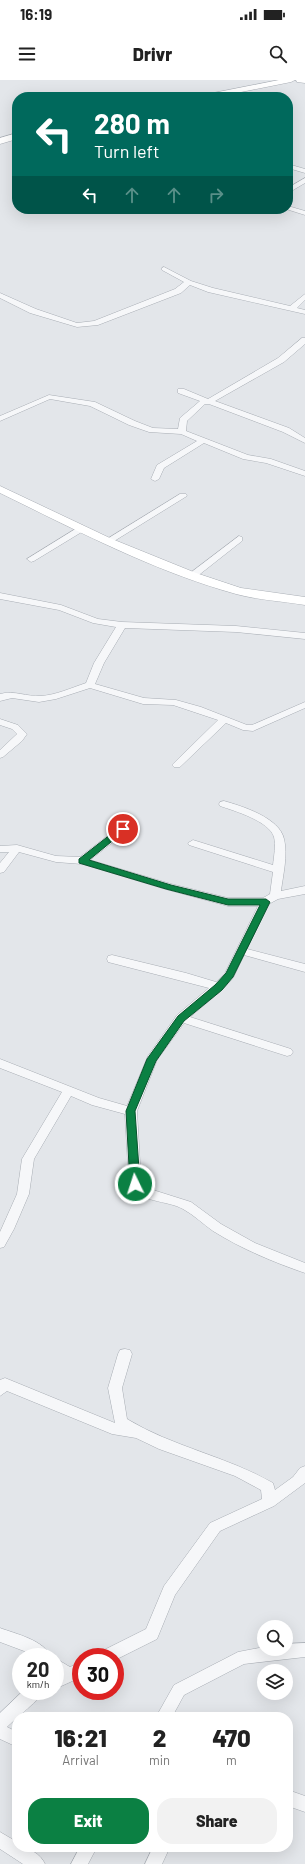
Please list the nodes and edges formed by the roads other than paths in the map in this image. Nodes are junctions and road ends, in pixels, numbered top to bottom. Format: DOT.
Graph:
graph roads {
  1 [pos="291,80"];
  2 [pos="300,80"];
  3 [pos="305,81"];
  4 [pos="229,92"];
  5 [pos="12,137"];
  6 [pos="0,141"];
  7 [pos="293,167"];
  8 [pos="305,171"];
  9 [pos="305,180"];
  10 [pos="293,188"];
  11 [pos="293,209"];
  12 [pos="305,213"];
  13 [pos="164,269"];
  14 [pos="189,282"];
  15 [pos="305,296"];
  16 [pos="2,298"];
  17 [pos="293,308"];
  18 [pos="305,312"];
  19 [pos="305,340"];
  20 [pos="181,391"];
  21 [pos="206,401"];
  22 [pos="0,419"];
  23 [pos="182,432"];
  24 [pos="204,440"];
  25 [pos="305,441"];
  26 [pos="305,474"];
  27 [pos="155,479"];
  28 [pos="0,489"];
  29 [pos="182,496"];
  30 [pos="82,528"];
  31 [pos="239,538"];
  32 [pos="108,541"];
  33 [pos="31,559"];
  34 [pos="192,576"];
  35 [pos="1,599"];
  36 [pos="305,601"];
  37 [pos="122,625"];
  38 [pos="305,636"];
  39 [pos="90,685"];
  40 [pos="0,698"];
  41 [pos="305,705"];
  42 [pos="224,720"];
  43 [pos="0,722"];
  44 [pos="0,755"];
  45 [pos="177,765"];
  46 [pos="224,804"];
  47 [pos="123,829"];
  48 [pos="193,843"];
  49 [pos="17,848"];
  50 [pos="0,849"];
  51 [pos="82,861"];
  52 [pos="0,870"];
  53 [pos="278,870"];
  54 [pos="305,890"];
  55 [pos="270,899"];
  56 [pos="242,951"];
  57 [pos="112,960"];
  58 [pos="305,968"];
  59 [pos="218,987"];
  60 [pos="181,1018"];
  61 [pos="287,1052"];
  62 [pos="0,1063"];
  63 [pos="69,1090"];
  64 [pos="131,1111"];
  65 [pos="4,1228"];
  66 [pos="0,1243"];
  67 [pos="305,1268"];
  68 [pos="125,1354"];
  69 [pos="0,1390"];
  70 [pos="137,1433"];
  71 [pos="305,1472"];
  72 [pos="268,1502"];
  73 [pos="0,1635"];
  74 [pos="32,1648"];
  75 [pos="124,1648"];
  76 [pos="305,1650"];
  77 [pos="25,1700"];
  78 [pos="167,1712"];
  79 [pos="0,1723"];
  80 [pos="0,1730"];
  81 [pos="12,1737"];
  82 [pos="293,1800"];
  83 [pos="305,1804"];
  84 [pos="0,1840"];
  85 [pos="12,1848"];
  86 [pos="18,1852"];
  87 [pos="86,1852"];
  88 [pos="159,1852"];
  89 [pos="37,1864"];
  90 [pos="79,1864"];
  91 [pos="153,1864"];
  1 -- 4 [label="street"];
  2 -- 3 [label="street"];
  5 -- 6 [label="street"];
  7 -- 8 [label="street"];
  9 -- 10 [label="street"];
  11 -- 12 [label="street"];
  13 -- 14 [label="street"];
  14 -- 16 [label="street"];
  14 -- 17 [label="street"];
  15 -- 17 [label="street"];
  17 -- 18 [label="street"];
  19 -- 21 [label="street"];
  20 -- 21 [label="street"];
  21 -- 23 [label="street"];
  21 -- 25 [label="street"];
  22 -- 23 [label="street"];
  23 -- 24 [label="street"];
  24 -- 26 [label="street"];
  24 -- 27 [label="street"];
  28 -- 30 [label="street"];
  29 -- 32 [label="street"];
  30 -- 32 [label="street"];
  30 -- 33 [label="street"];
  31 -- 34 [label="street"];
  32 -- 34 [label="street"];
  34 -- 36 [label="street"];
  35 -- 37 [label="street"];
  37 -- 38 [label="street"];
  37 -- 39 [label="street"];
  39 -- 40 [label="street"];
  39 -- 42 [label="street"];
  41 -- 42 [label="street"];
  42 -- 45 [label="street"];
  43 -- 44 [label="street"];
  46 -- 53 [label="street"];
  47 -- 51 [label="street"];
  48 -- 53 [label="street"];
  49 -- 50 [label="street"];
  49 -- 51 [label="street"];
  49 -- 52 [label="street"];
  51 -- 55 [label="street"];
  53 -- 55 [label="street"];
  54 -- 55 [label="street"];
  55 -- 56 [label="street"];
  56 -- 58 [label="street"];
  56 -- 59 [label="street"];
  57 -- 59 [label="street"];
  59 -- 60 [label="street"];
  60 -- 61 [label="street"];
  60 -- 64 [label="street"];
  62 -- 63 [label="street"];
  63 -- 64 [label="street"];
  63 -- 65 [label="street"];
  64 -- 67 [label="street"];
  65 -- 66 [label="street"];
  68 -- 70 [label="street"];
  69 -- 70 [label="street"];
  70 -- 72 [label="street"];
  71 -- 72 [label="street"];
  72 -- 75 [label="street"];
  73 -- 74 [label="street"];
  76 -- 78 [label="street"];
  77 -- 79 [label="street"];
  80 -- 81 [label="street"];
  82 -- 83 [label="street"];
  84 -- 85 [label="street"];
  86 -- 89 [label="street"];
  87 -- 90 [label="street"];
  88 -- 91 [label="street"];
}
